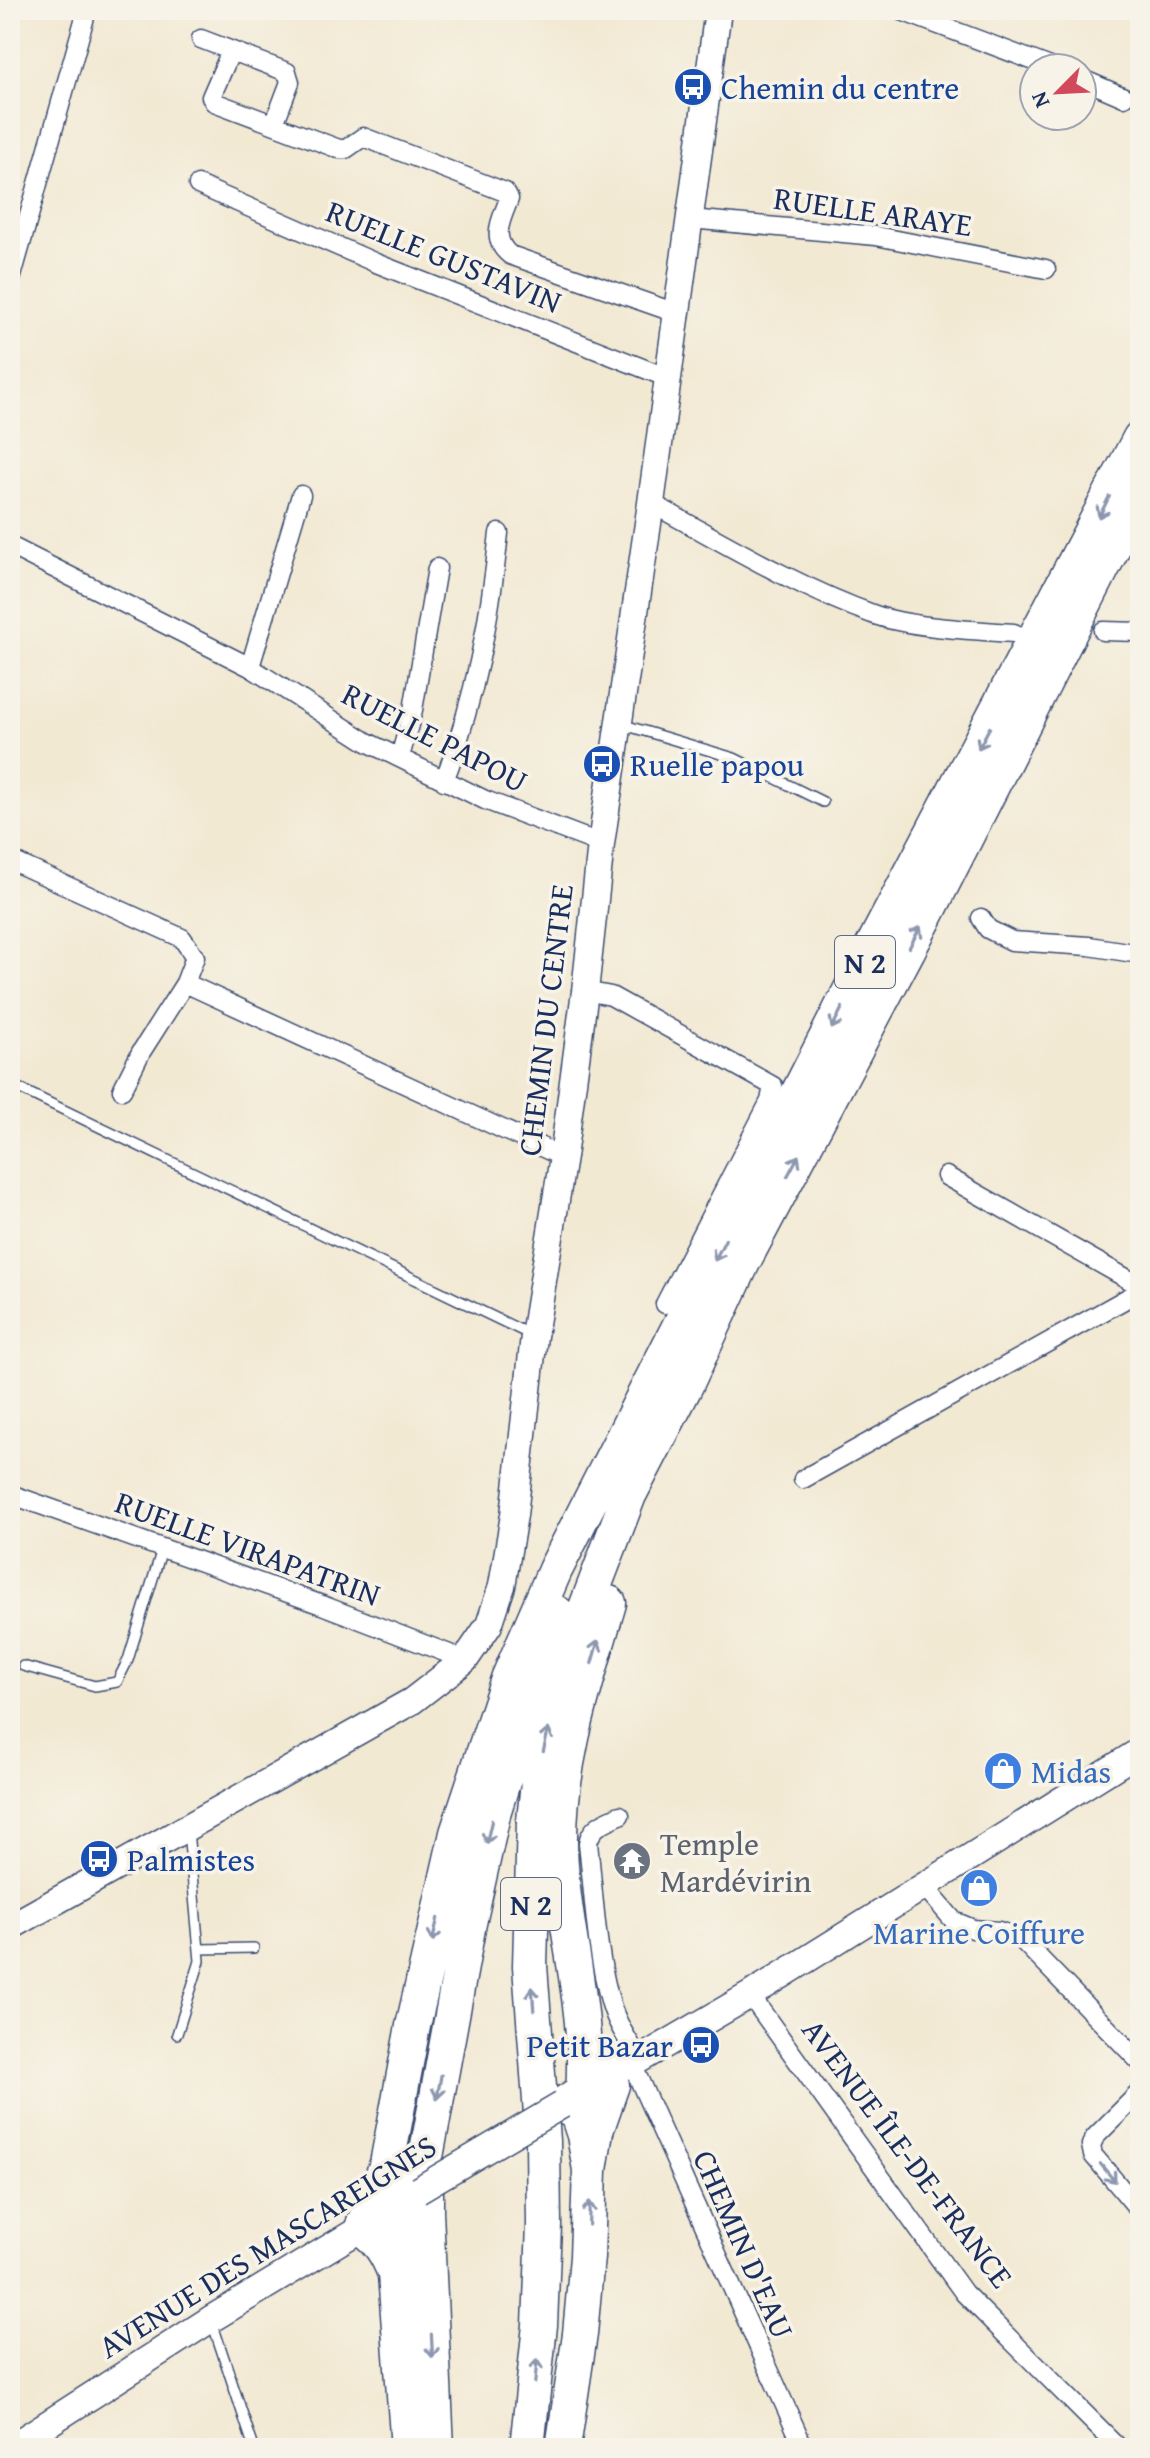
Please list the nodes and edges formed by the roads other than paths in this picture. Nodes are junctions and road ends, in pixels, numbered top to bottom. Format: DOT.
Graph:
graph roads {
  1 [pos="87,10"];
  2 [pos="718,10"];
  3 [pos="899,10"];
  4 [pos="201,39"];
  5 [pos="231,51"];
  6 [pos="1018,55"];
  7 [pos="1098,86"];
  8 [pos="1124,97"];
  9 [pos="274,124"];
  10 [pos="198,185"];
  11 [pos="690,219"];
  12 [pos="1046,269"];
  13 [pos="10,283"];
  14 [pos="676,313"];
  15 [pos="668,378"];
  16 [pos="1140,438"];
  17 [pos="1140,494"];
  18 [pos="301,495"];
  19 [pos="651,503"];
  20 [pos="499,533"];
  21 [pos="10,546"];
  22 [pos="437,568"];
  23 [pos="1103,631"];
  24 [pos="1140,632"];
  25 [pos="1014,633"];
  26 [pos="250,667"];
  27 [pos="619,723"];
  28 [pos="400,757"];
  29 [pos="444,781"];
  30 [pos="823,802"];
  31 [pos="601,844"];
  32 [pos="10,860"];
  33 [pos="981,918"];
  34 [pos="1140,954"];
  35 [pos="185,983"];
  36 [pos="585,991"];
  37 [pos="10,1084"];
  38 [pos="122,1090"];
  39 [pos="563,1157"];
  40 [pos="946,1176"];
  41 [pos="1140,1289"];
  42 [pos="665,1304"];
  43 [pos="534,1336"];
  44 [pos="685,1387"];
  45 [pos="803,1479"];
  46 [pos="597,1491"];
  47 [pos="10,1494"];
  48 [pos="162,1549"];
  49 [pos="465,1660"];
  50 [pos="23,1666"];
  51 [pos="1140,1751"];
  52 [pos="620,1815"];
  53 [pos="187,1828"];
  54 [pos="924,1886"];
  55 [pos="10,1927"];
  56 [pos="254,1948"];
  57 [pos="200,1949"];
  58 [pos="750,1995"];
  59 [pos="177,2034"];
  60 [pos="1140,2062"];
  61 [pos="608,2077"];
  62 [pos="1140,2092"];
  63 [pos="387,2164"];
  64 [pos="590,2170"];
  65 [pos="413,2193"];
  66 [pos="1140,2211"];
  67 [pos="362,2228"];
  68 [pos="395,2274"];
  69 [pos="211,2319"];
  70 [pos="10,2448"];
  71 [pos="254,2448"];
  72 [pos="408,2448"];
  73 [pos="437,2448"];
  74 [pos="527,2448"];
  75 [pos="563,2448"];
  76 [pos="804,2448"];
  77 [pos="1119,2448"];
  1 -- 13 [label="street"];
  2 -- 11 [label="street, CHEMIN DU CENTRE"];
  3 -- 6 [label="street"];
  4 -- 5 [label="street"];
  5 -- 9 [label="street"];
  5 -- 9 [label="street"];
  7 -- 8 [label="street"];
  9 -- 14 [label="street"];
  10 -- 15 [label="street, RUELLE GUSTAVIN"];
  11 -- 12 [label="street, RUELLE ARAYE"];
  11 -- 14 [label="street, CHEMIN DU CENTRE"];
  14 -- 15 [label="street, CHEMIN DU CENTRE"];
  15 -- 19 [label="street, CHEMIN DU CENTRE"];
  16 -- 46 [label="highway, N 2, one-way"];
  44 -- 17 [label="highway, N 2, one-way"];
  18 -- 26 [label="street"];
  19 -- 25 [label="street"];
  19 -- 27 [label="street, CHEMIN DU CENTRE"];
  20 -- 29 [label="street"];
  21 -- 26 [label="street, RUELLE PAPOU"];
  22 -- 28 [label="street"];
  23 -- 24 [label="street"];
  26 -- 28 [label="street, RUELLE PAPOU"];
  27 -- 30 [label="lane"];
  27 -- 31 [label="street, CHEMIN DU CENTRE"];
  28 -- 29 [label="street, RUELLE PAPOU"];
  29 -- 31 [label="street, RUELLE PAPOU"];
  31 -- 36 [label="street, CHEMIN DU CENTRE"];
  32 -- 35 [label="street"];
  33 -- 34 [label="street"];
  35 -- 38 [label="street"];
  35 -- 39 [label="street"];
  36 -- 39 [label="street, CHEMIN DU CENTRE"];
  36 -- 42 [label="street"];
  37 -- 43 [label="lane"];
  39 -- 43 [label="street, CHEMIN DU CENTRE"];
  40 -- 41 [label="street"];
  41 -- 45 [label="street"];
  43 -- 49 [label="street, CHEMIN DU CENTRE"];
  61 -- 44 [label="highway, one-way"];
  74 -- 44 [label="highway, N 2, one-way"];
  46 -- 63 [label="highway, one-way"];
  46 -- 73 [label="highway, N 2, one-way"];
  47 -- 48 [label="street, RUELLE VIRAPATRIN"];
  48 -- 49 [label="street, RUELLE VIRAPATRIN"];
  48 -- 50 [label="lane"];
  49 -- 53 [label="street, CHEMIN DU CENTRE"];
  51 -- 54 [label="street"];
  52 -- 61 [label="street, CHEMIN D'EAU"];
  53 -- 55 [label="street, CHEMIN DU CENTRE"];
  53 -- 57 [label="lane"];
  54 -- 58 [label="street"];
  54 -- 60 [label="street"];
  56 -- 57 [label="lane"];
  57 -- 59 [label="lane"];
  58 -- 61 [label="street"];
  58 -- 77 [label="street, AVENUE ÎLE-DE-FRANCE"];
  61 -- 64 [label="highway"];
  61 -- 64 [label="highway"];
  61 -- 65 [label="street, AVENUE DES MASCAREIGNES, bridge"];
  61 -- 76 [label="street, CHEMIN D'EAU"];
  62 -- 66 [label="street, one-way"];
  63 -- 65 [label="highway"];
  63 -- 67 [label="highway"];
  75 -- 64 [label="highway, one-way"];
  65 -- 67 [label="street, AVENUE DES MASCAREIGNES"];
  65 -- 68 [label="highway"];
  67 -- 68 [label="highway"];
  67 -- 69 [label="street, AVENUE DES MASCAREIGNES"];
  68 -- 72 [label="highway"];
  69 -- 70 [label="street, AVENUE DES MASCAREIGNES"];
  69 -- 71 [label="lane"];
}
